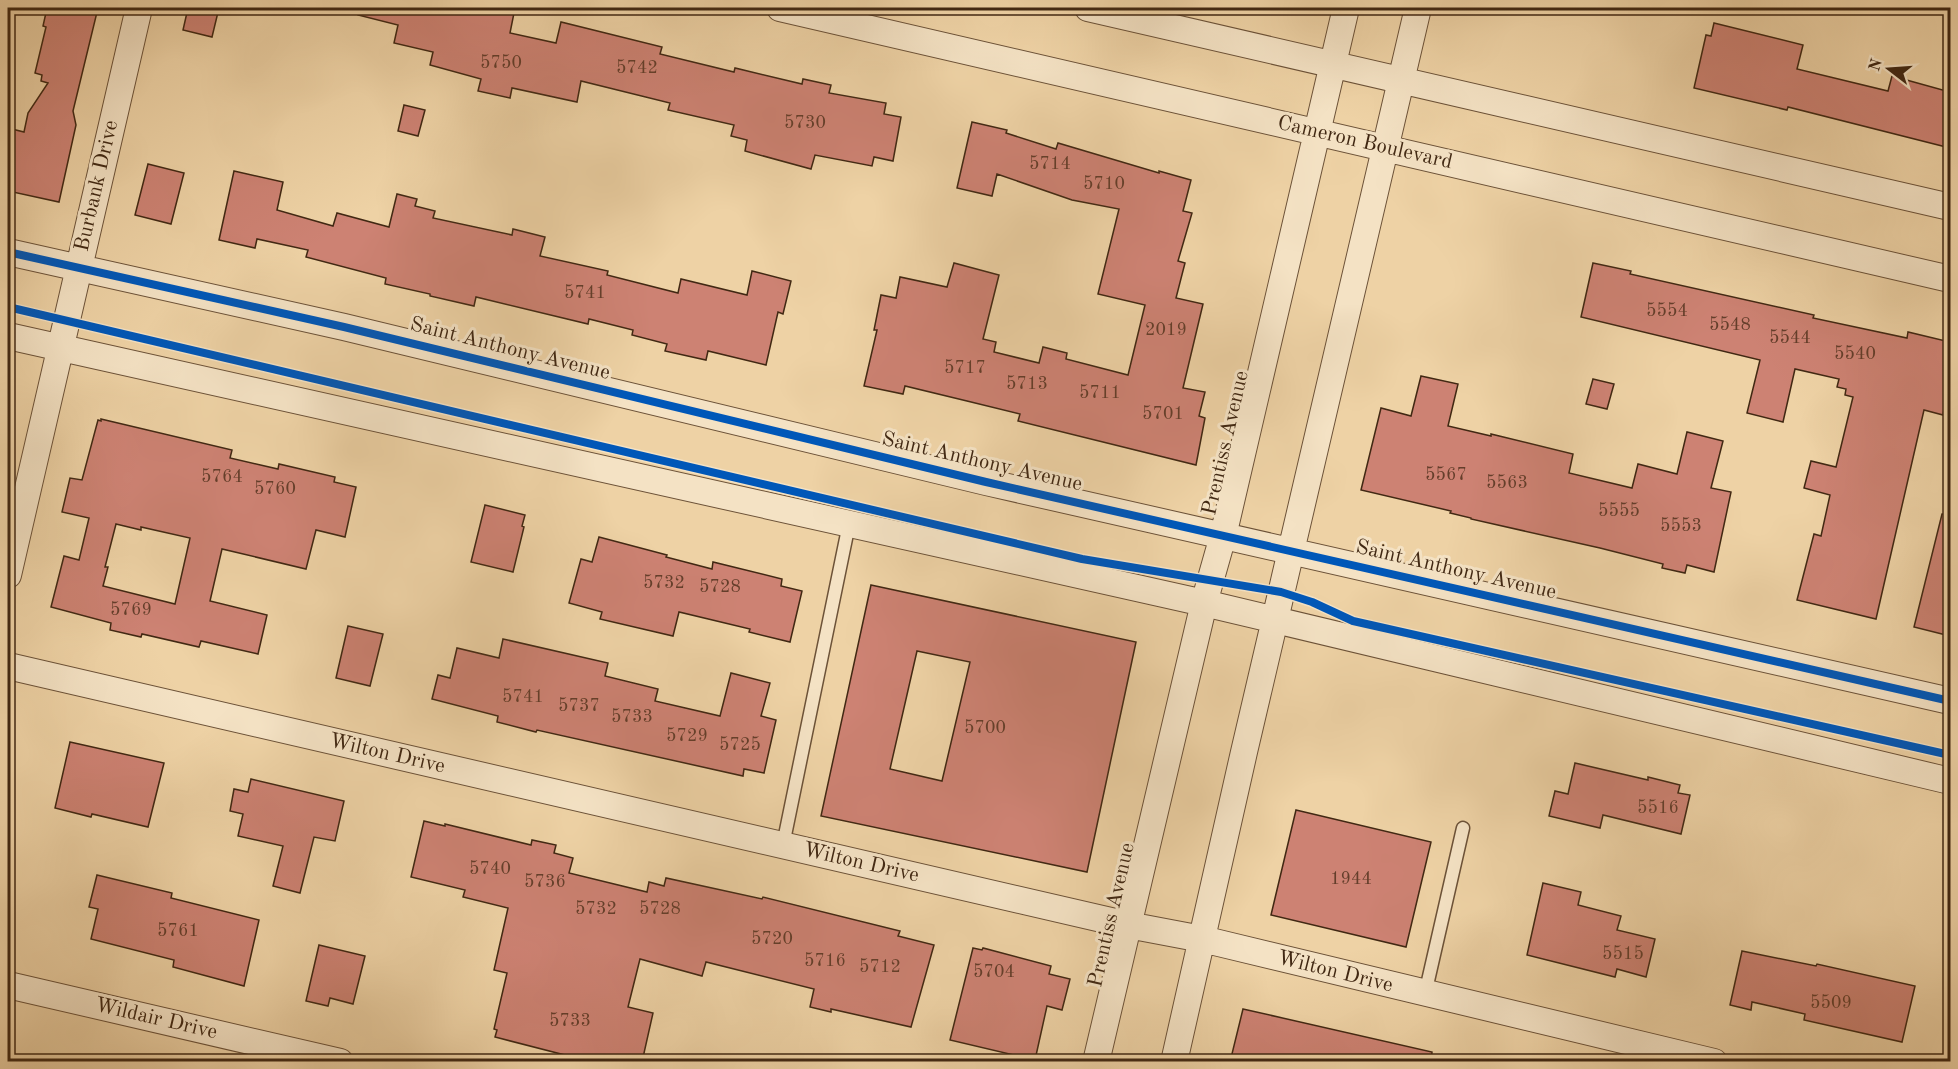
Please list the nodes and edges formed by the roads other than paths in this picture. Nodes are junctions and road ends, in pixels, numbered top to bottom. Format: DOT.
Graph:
graph roads {
  1 [pos="139,8"];
  2 [pos="780,8"];
  3 [pos="1088,8"];
  4 [pos="1346,8"];
  5 [pos="1419,8"];
  6 [pos="1333,64"];
  7 [pos="1401,80"];
  8 [pos="1317,132"];
  9 [pos="1386,148"];
  10 [pos="1950,207"];
  11 [pos="8,252"];
  12 [pos="78,268"];
  13 [pos="1950,279"];
  14 [pos="8,336"];
  15 [pos="60,348"];
  16 [pos="849,525"];
  17 [pos="1224,536"];
  18 [pos="1291,551"];
  19 [pos="8,575"];
  20 [pos="1204,603"];
  21 [pos="1275,620"];
  22 [pos="8,666"];
  23 [pos="1950,701"];
  24 [pos="1950,781"];
  25 [pos="1463,828"];
  26 [pos="783,845"];
  27 [pos="1128,924"];
  28 [pos="1202,939"];
  29 [pos="8,985"];
  30 [pos="1425,994"];
  31 [pos="340,1062"];
  32 [pos="1096,1062"];
  33 [pos="1174,1062"];
  34 [pos="1714,1062"];
  1 -- 12 [label="street, Burbank Drive"];
  2 -- 8 [label="street, Cameron Boulevard"];
  3 -- 6 [label="street"];
  4 -- 6 [label="street, Prentiss Avenue"];
  5 -- 7 [label="street"];
  6 -- 7 [label="street"];
  6 -- 8 [label="street, Prentiss Avenue"];
  7 -- 9 [label="street"];
  7 -- 10 [label="street"];
  8 -- 9 [label="street, Cameron Boulevard"];
  8 -- 17 [label="street, Prentiss Avenue"];
  9 -- 13 [label="street, Cameron Boulevard"];
  9 -- 18 [label="street"];
  11 -- 12 [label="street, Saint Anthony Avenue"];
  12 -- 15 [label="street, Burbank Drive"];
  12 -- 17 [label="street, Saint Anthony Avenue"];
  14 -- 15 [label="street"];
  15 -- 16 [label="street"];
  15 -- 19 [label="street, Burbank Drive"];
  16 -- 20 [label="street"];
  16 -- 26 [label="lane"];
  17 -- 18 [label="street, Saint Anthony Avenue"];
  17 -- 20 [label="street, Prentiss Avenue"];
  18 -- 21 [label="street"];
  18 -- 23 [label="street, Saint Anthony Avenue"];
  20 -- 21 [label="street"];
  20 -- 27 [label="street, Prentiss Avenue"];
  21 -- 24 [label="street"];
  21 -- 28 [label="street"];
  22 -- 26 [label="street, Wilton Drive"];
  25 -- 30 [label="lane"];
  26 -- 27 [label="street, Wilton Drive"];
  27 -- 28 [label="street, Wilton Drive"];
  27 -- 32 [label="street, Prentiss Avenue"];
  28 -- 30 [label="street, Wilton Drive"];
  28 -- 33 [label="street"];
  29 -- 31 [label="street, Wildair Drive"];
  30 -- 34 [label="street, Wilton Drive"];
}
